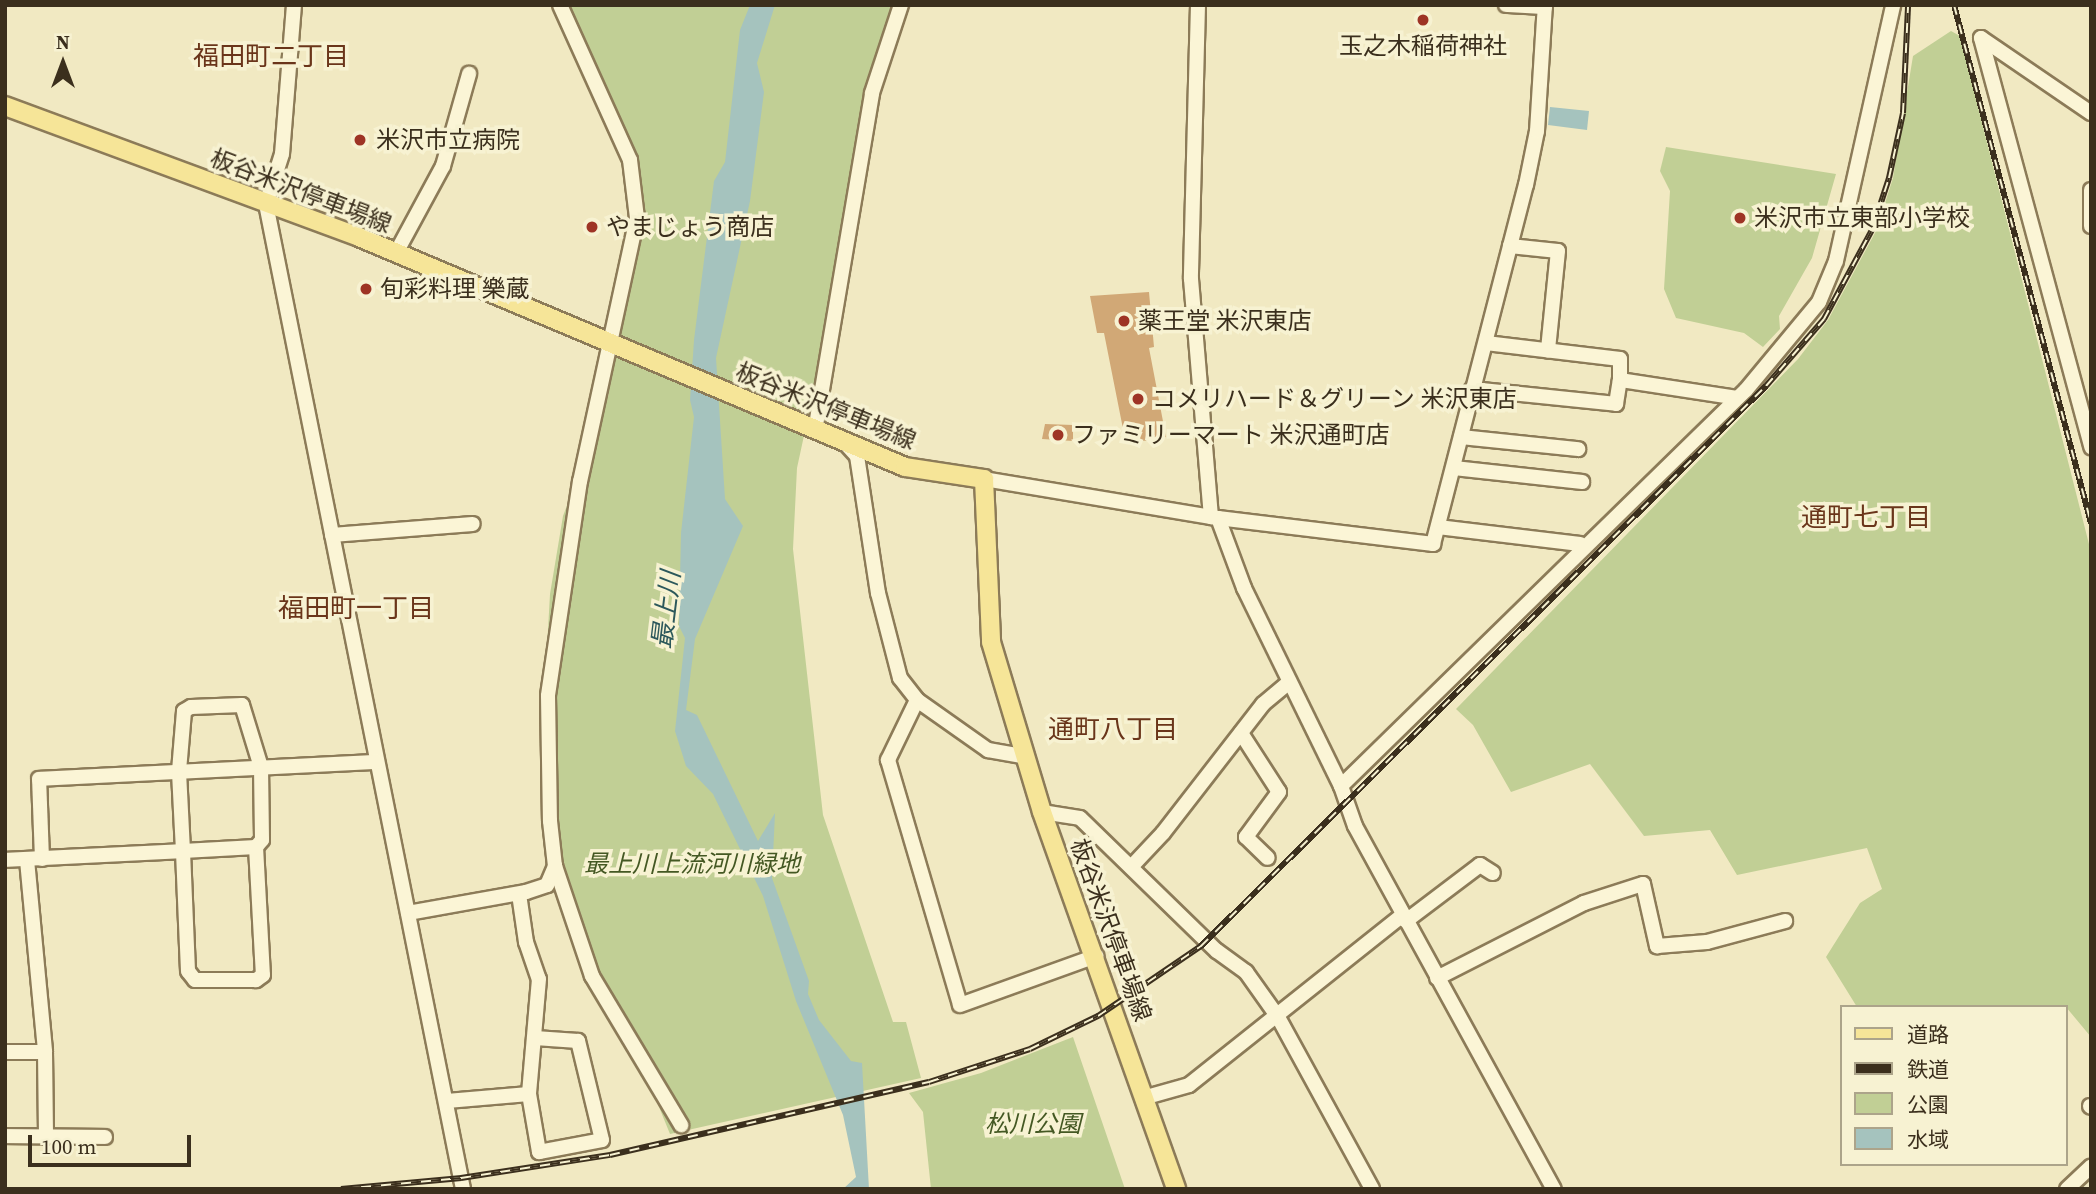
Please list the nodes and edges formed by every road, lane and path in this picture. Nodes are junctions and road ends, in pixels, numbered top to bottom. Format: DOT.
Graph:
graph roads {
  1 [pos="294,5"];
  2 [pos="560,5"];
  3 [pos="901,5"];
  4 [pos="1198,5"];
  5 [pos="1506,5"];
  6 [pos="1893,5"];
  7 [pos="1545,6"];
  8 [pos="469,74"];
  9 [pos="5,106"];
  10 [pos="2091,113"];
  11 [pos="2090,196"];
  12 [pos="265,204"];
  13 [pos="2091,226"];
  14 [pos="1510,246"];
  15 [pos="396,253"];
  16 [pos="1486,344"];
  17 [pos="615,347"];
  18 [pos="1548,350"];
  19 [pos="1620,380"];
  20 [pos="1472,389"];
  21 [pos="1737,398"];
  22 [pos="810,429"];
  23 [pos="1461,437"];
  24 [pos="847,445"];
  25 [pos="2091,447"];
  26 [pos="1578,449"];
  27 [pos="1454,468"];
  28 [pos="984,479"];
  29 [pos="1582,482"];
  30 [pos="1214,517"];
  31 [pos="473,524"];
  32 [pos="1438,527"];
  33 [pos="332,536"];
  34 [pos="1580,544"];
  35 [pos="1288,683"];
  36 [pos="917,700"];
  37 [pos="1241,733"];
  38 [pos="1023,756"];
  39 [pos="377,762"];
  40 [pos="261,767"];
  41 [pos="179,771"];
  42 [pos="1341,786"];
  43 [pos="1042,813"];
  44 [pos="256,847"];
  45 [pos="183,851"];
  46 [pos="1268,858"];
  47 [pos="5,860"];
  48 [pos="35,860"];
  49 [pos="555,866"];
  50 [pos="1132,866"];
  51 [pos="1493,873"];
  52 [pos="519,894"];
  53 [pos="408,913"];
  54 [pos="1404,918"];
  55 [pos="1785,921"];
  56 [pos="1096,956"];
  57 [pos="1437,978"];
  58 [pos="1278,1017"];
  59 [pos="535,1038"];
  60 [pos="5,1052"];
  61 [pos="45,1052"];
  62 [pos="530,1094"];
  63 [pos="1143,1098"];
  64 [pos="447,1101"];
  65 [pos="681,1125"];
  66 [pos="5,1136"];
  67 [pos="46,1136"];
  68 [pos="104,1137"];
  69 [pos="2091,1167"];
  70 [pos="463,1189"];
  71 [pos="1176,1189"];
  72 [pos="1372,1189"];
  73 [pos="1554,1189"];
  74 [pos="2067,1189"];
  1 -- 12 [label="street"];
  2 -- 17 [label="street"];
  3 -- 22 [label="street"];
  4 -- 30 [label="street"];
  5 -- 7 [label="street"];
  6 -- 21 [label="street"];
  7 -- 14 [label="street"];
  8 -- 15 [label="street"];
  9 -- 12 [label="main road, 板谷米沢停車場線"];
  10 -- 25 [label="street"];
  11 -- 13 [label="street"];
  12 -- 15 [label="main road, 板谷米沢停車場線"];
  12 -- 33 [label="street"];
  14 -- 16 [label="street"];
  14 -- 18 [label="street"];
  15 -- 17 [label="main road, 板谷米沢停車場線"];
  16 -- 18 [label="street"];
  16 -- 20 [label="street"];
  17 -- 22 [label="main road, 板谷米沢停車場線"];
  17 -- 49 [label="street"];
  18 -- 19 [label="street"];
  19 -- 20 [label="street"];
  19 -- 21 [label="street"];
  20 -- 23 [label="street"];
  21 -- 42 [label="street"];
  22 -- 24 [label="main road, 板谷米沢停車場線"];
  23 -- 26 [label="street"];
  23 -- 27 [label="street"];
  24 -- 28 [label="main road, 板谷米沢停車場線"];
  24 -- 36 [label="street"];
  27 -- 29 [label="street"];
  27 -- 32 [label="street"];
  28 -- 30 [label="street"];
  28 -- 38 [label="main road, 板谷米沢停車場線"];
  30 -- 32 [label="street"];
  30 -- 35 [label="street"];
  31 -- 33 [label="street"];
  32 -- 34 [label="street"];
  33 -- 39 [label="street"];
  35 -- 37 [label="street"];
  35 -- 42 [label="street"];
  36 -- 38 [label="street"];
  36 -- 56 [label="street"];
  37 -- 46 [label="street"];
  37 -- 50 [label="street"];
  38 -- 43 [label="main road, 板谷米沢停車場線"];
  39 -- 40 [label="street"];
  39 -- 53 [label="street"];
  40 -- 41 [label="street"];
  40 -- 41 [label="street"];
  40 -- 44 [label="street"];
  41 -- 45 [label="street"];
  41 -- 48 [label="street"];
  42 -- 54 [label="street"];
  43 -- 50 [label="street"];
  43 -- 56 [label="main road, 板谷米沢停車場線"];
  44 -- 45 [label="street"];
  44 -- 45 [label="street"];
  45 -- 48 [label="street"];
  47 -- 48 [label="street"];
  48 -- 61 [label="street"];
  49 -- 52 [label="street"];
  49 -- 65 [label="street"];
  50 -- 58 [label="street"];
  51 -- 54 [label="street"];
  52 -- 53 [label="street"];
  52 -- 59 [label="street"];
  53 -- 64 [label="street"];
  54 -- 57 [label="street"];
  54 -- 58 [label="street"];
  55 -- 57 [label="street"];
  56 -- 63 [label="main road, 板谷米沢停車場線"];
  57 -- 73 [label="street"];
  58 -- 63 [label="street"];
  58 -- 72 [label="street"];
  59 -- 62 [label="street"];
  59 -- 62 [label="street"];
  60 -- 61 [label="street"];
  61 -- 67 [label="street"];
  62 -- 64 [label="street"];
  63 -- 71 [label="main road, 板谷米沢停車場線"];
  64 -- 70 [label="street"];
  66 -- 67 [label="street"];
  67 -- 68 [label="street"];
  69 -- 74 [label="street"];
}
